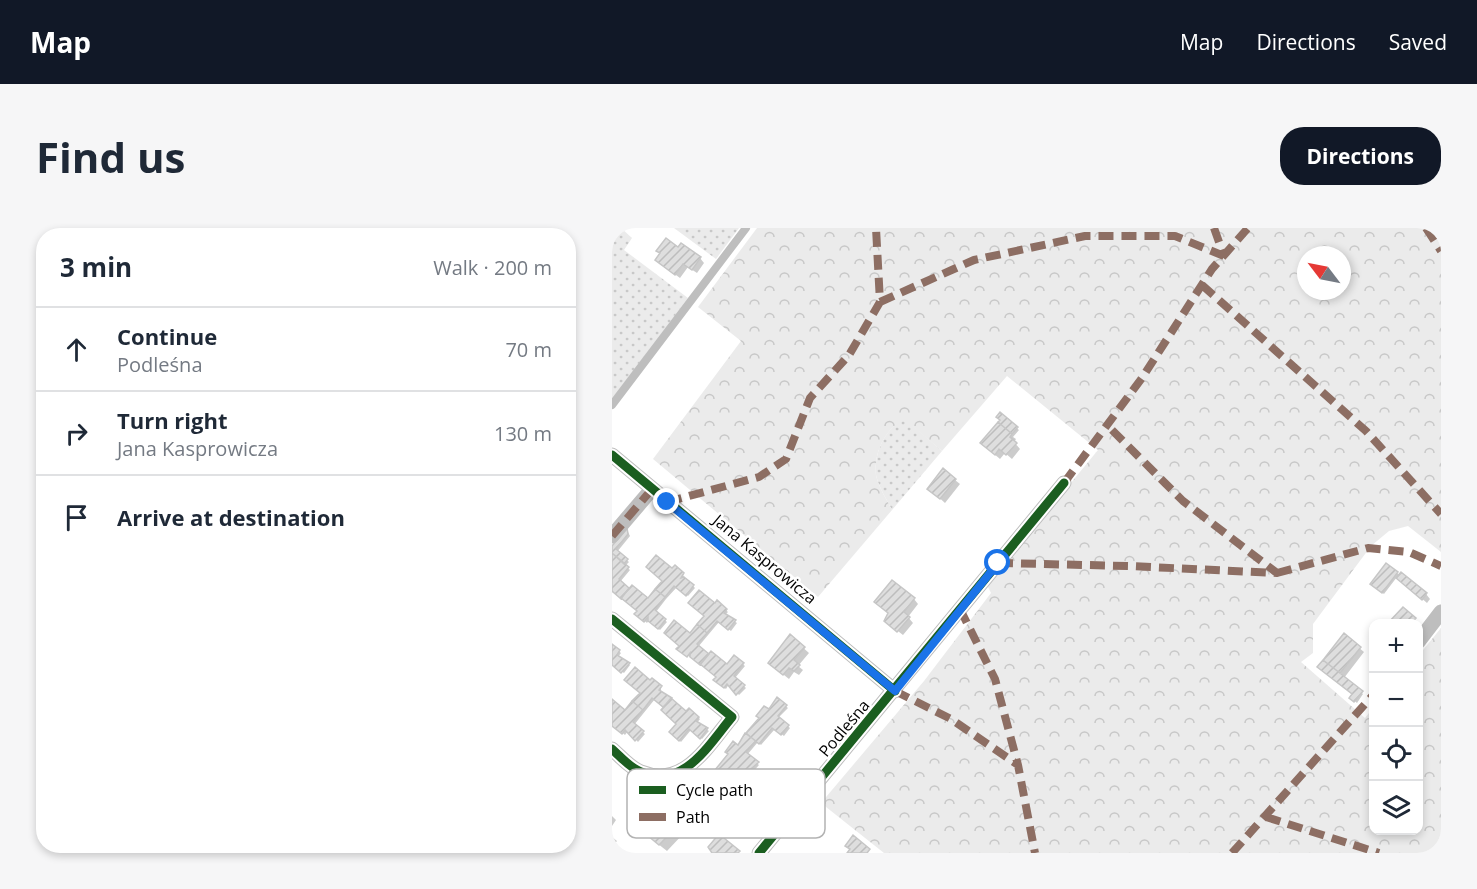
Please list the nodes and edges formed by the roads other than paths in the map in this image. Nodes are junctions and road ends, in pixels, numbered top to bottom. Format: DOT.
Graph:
graph roads {
  1 [pos="746,228"];
  2 [pos="612,405"];
  3 [pos="612,455"];
  4 [pos="1064,483"];
  5 [pos="652,489"];
  6 [pos="612,536"];
  7 [pos="1441,612"];
  8 [pos="612,619"];
  9 [pos="1423,637"];
  10 [pos="895,691"];
  11 [pos="612,749"];
  12 [pos="636,769"];
  13 [pos="688,769"];
  14 [pos="825,774"];
  15 [pos="772,838"];
  16 [pos="759,853"];
  1 -- 2 [label="lane"];
  3 -- 5 [label="street, Jana Kasprowicza"];
  4 -- 10 [label="street, Podleśna"];
  5 -- 6 [label="street"];
  5 -- 10 [label="street, Jana Kasprowicza"];
  7 -- 9 [label="street"];
  8 -- 13 [label="street"];
  10 -- 14 [label="street, Podleśna"];
  11 -- 12 [label="street"];
  15 -- 16 [label="street, Podleśna"];
}
